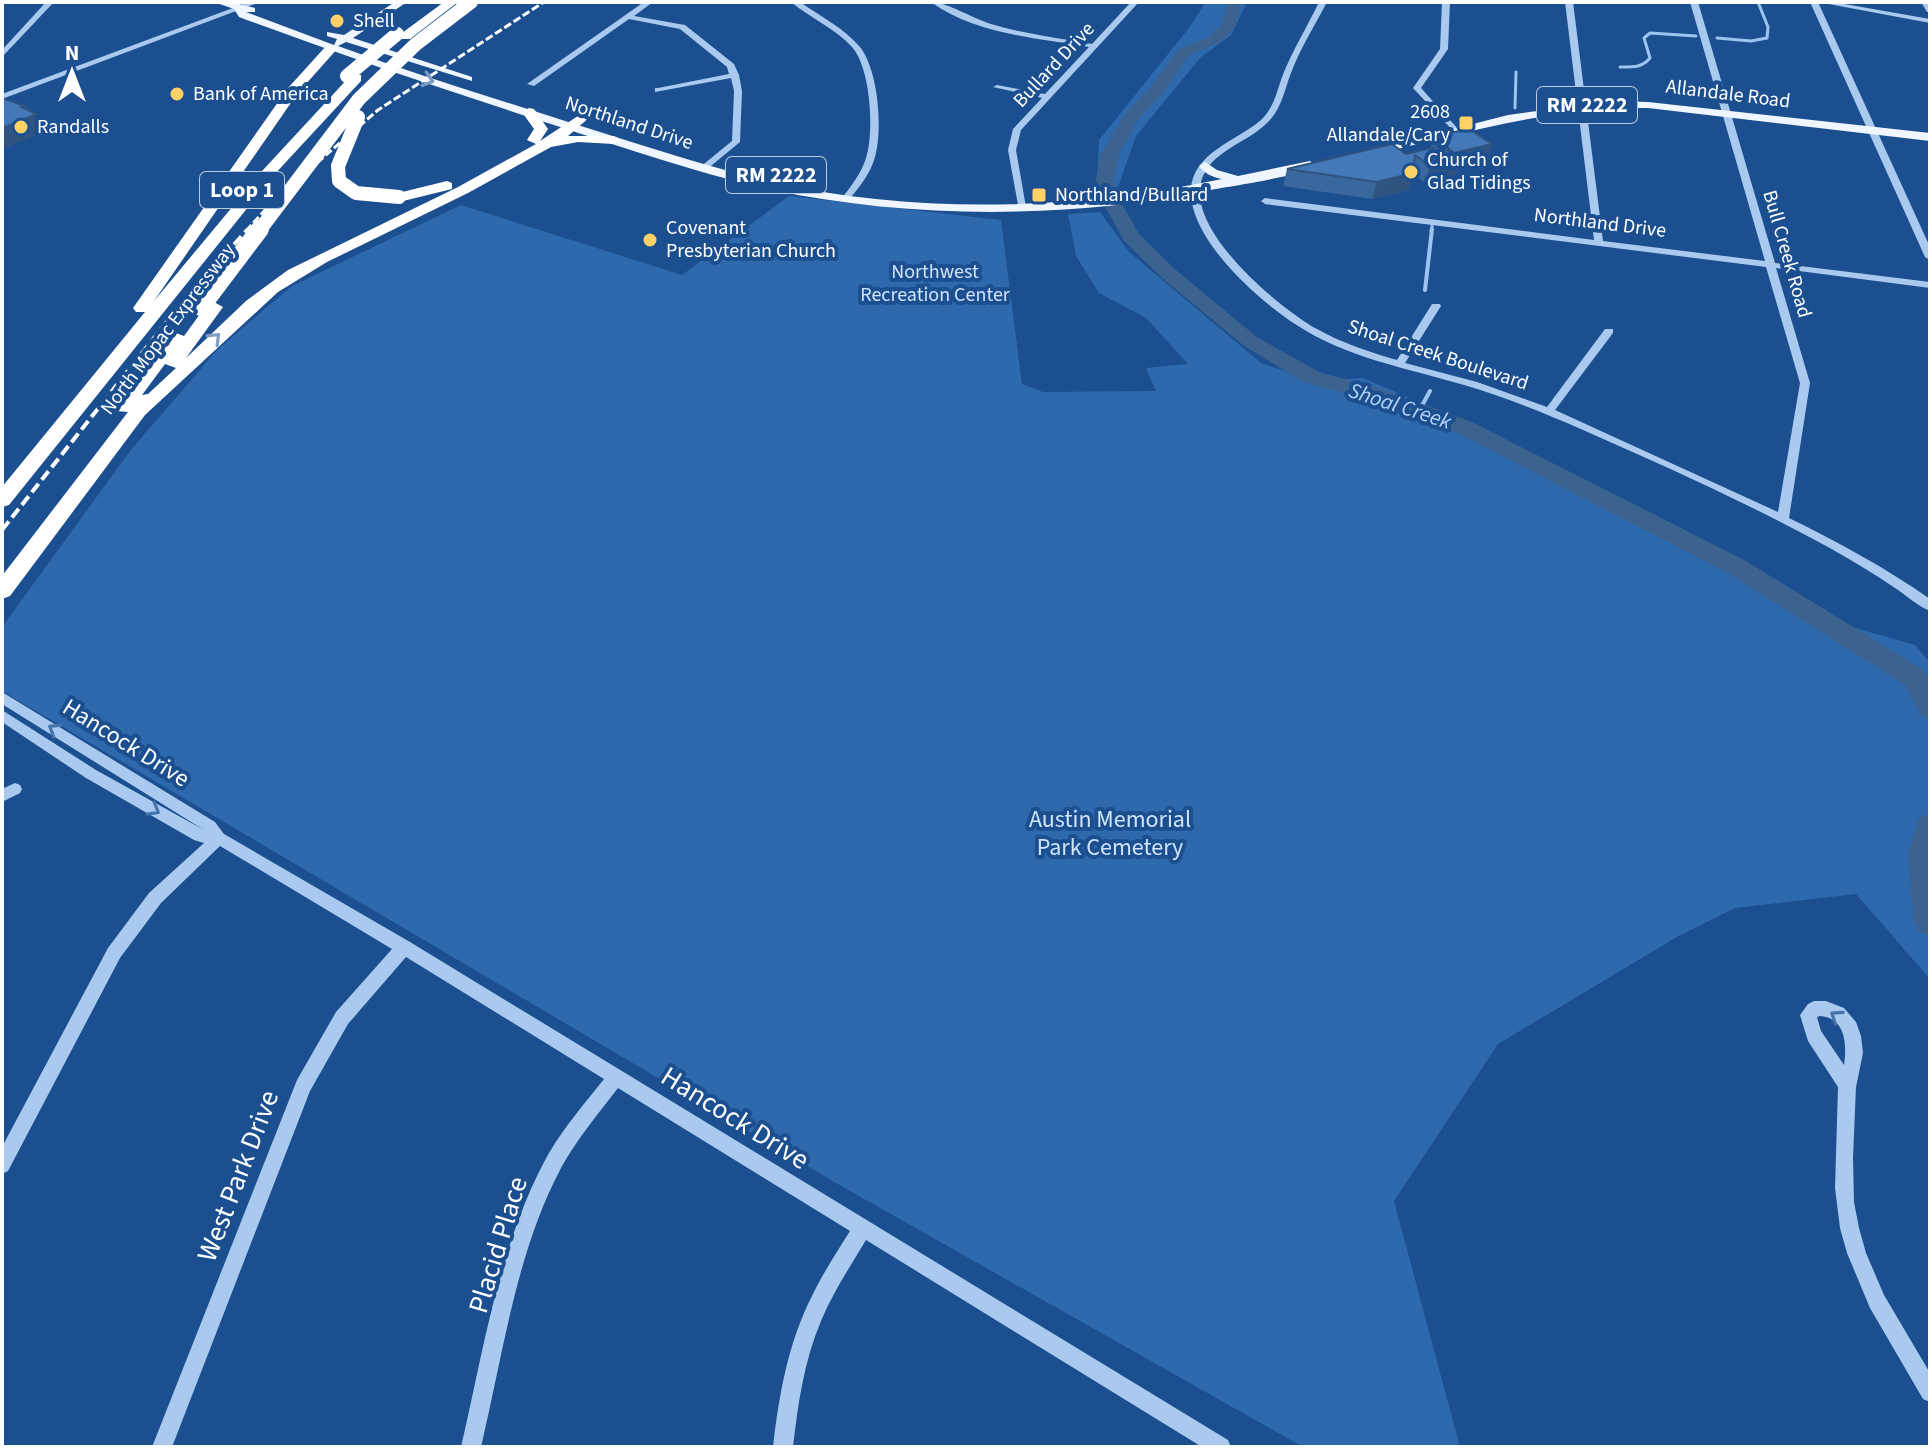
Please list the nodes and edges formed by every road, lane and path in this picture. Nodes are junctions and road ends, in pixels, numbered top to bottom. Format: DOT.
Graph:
graph roads {
  1 [pos="50,2"];
  2 [pos="219,2"];
  3 [pos="256,2"];
  4 [pos="402,2"];
  5 [pos="443,2"];
  6 [pos="452,2"];
  7 [pos="471,2"];
  8 [pos="482,2"];
  9 [pos="649,2"];
  10 [pos="795,2"];
  11 [pos="935,2"];
  12 [pos="1135,2"];
  13 [pos="1323,2"];
  14 [pos="1446,2"];
  15 [pos="1569,2"];
  16 [pos="1694,2"];
  17 [pos="1814,2"];
  18 [pos="1821,2"];
  19 [pos="1925,2"];
  20 [pos="239,9"];
  21 [pos="1930,10"];
  22 [pos="627,17"];
  23 [pos="1930,21"];
  24 [pos="364,26"];
  25 [pos="323,32"];
  26 [pos="401,35"];
  27 [pos="345,38"];
  28 [pos="307,39"];
  29 [pos="1093,46"];
  30 [pos="332,48"];
  31 [pos="2,55"];
  32 [pos="315,63"];
  33 [pos="735,75"];
  34 [pos="351,77"];
  35 [pos="531,84"];
  36 [pos="487,85"];
  37 [pos="997,87"];
  38 [pos="658,90"];
  39 [pos="3,96"];
  40 [pos="1045,96"];
  41 [pos="1581,106"];
  42 [pos="529,112"];
  43 [pos="1727,114"];
  44 [pos="358,117"];
  45 [pos="571,119"];
  46 [pos="1873,130"];
  47 [pos="1456,132"];
  48 [pos="1930,137"];
  49 [pos="614,140"];
  50 [pos="537,144"];
  51 [pos="1353,156"];
  52 [pos="717,159"];
  53 [pos="1323,162"];
  54 [pos="1205,166"];
  55 [pos="703,168"];
  56 [pos="1242,181"];
  57 [pos="1194,191"];
  58 [pos="850,193"];
  59 [pos="1265,201"];
  60 [pos="1023,205"];
  61 [pos="1599,243"];
  62 [pos="1930,257"];
  63 [pos="1772,264"];
  64 [pos="1930,285"];
  65 [pos="1436,306"];
  66 [pos="208,307"];
  67 [pos="142,308"];
  68 [pos="1609,331"];
  69 [pos="1400,363"];
  70 [pos="1550,410"];
  71 [pos="138,411"];
  72 [pos="2,478"];
  73 [pos="2,500"];
  74 [pos="1783,520"];
  75 [pos="2,564"];
  76 [pos="2,591"];
  77 [pos="1930,606"];
  78 [pos="2,697"];
  79 [pos="2,715"];
  80 [pos="219,838"];
  81 [pos="404,947"];
  82 [pos="615,1078"];
  83 [pos="1847,1085"];
  84 [pos="2,1165"];
  85 [pos="862,1229"];
  86 [pos="1930,1392"];
  87 [pos="162,1447"];
  88 [pos="471,1447"];
  89 [pos="783,1447"];
  90 [pos="1221,1447"];
  1 -- 31 [label="street"];
  2 -- 20 [label="main road, Northland Drive / RM 2222"];
  3 -- 20 [label="street"];
  4 -- 24 [label="main road"];
  5 -- 26 [label="highway"];
  6 -- 26 [label="highway"];
  7 -- 66 [label="highway, bridge"];
  8 -- 44 [label="highway, North Mopac Expressway / Loop 1"];
  9 -- 22 [label="street"];
  10 -- 58 [label="street"];
  11 -- 29 [label="street"];
  12 -- 29 [label="street, Bullard Drive"];
  13 -- 54 [label="street"];
  14 -- 47 [label="street"];
  15 -- 41 [label="street"];
  16 -- 43 [label="street, Bull Creek Road"];
  17 -- 46 [label="street"];
  18 -- 23 [label="street"];
  19 -- 21 [label="street"];
  20 -- 25 [label="main road, Northland Drive / RM 2222"];
  20 -- 28 [label="main road, Northland Drive / RM 2222"];
  20 -- 39 [label="street"];
  22 -- 33 [label="street"];
  22 -- 35 [label="street"];
  24 -- 25 [label="main road"];
  24 -- 27 [label="main road"];
  25 -- 27 [label="main road, Northland Drive / RM 2222"];
  26 -- 34 [label="highway"];
  27 -- 30 [label="main road"];
  27 -- 36 [label="main road, Northland Drive / RM 2222"];
  28 -- 30 [label="main road, Northland Drive / RM 2222"];
  28 -- 32 [label="main road"];
  29 -- 40 [label="street, Bullard Drive"];
  30 -- 32 [label="highway"];
  30 -- 42 [label="main road, Northland Drive / RM 2222, one-way"];
  32 -- 67 [label="highway"];
  33 -- 38 [label="street"];
  33 -- 52 [label="street"];
  34 -- 67 [label="highway, North Mopac Expressway / Loop 1"];
  34 -- 73 [label="highway"];
  37 -- 40 [label="street"];
  40 -- 60 [label="street, Bullard Drive"];
  41 -- 43 [label="main road, Allandale Road / RM 2222"];
  41 -- 47 [label="main road, Allandale Road / RM 2222"];
  41 -- 61 [label="street"];
  42 -- 45 [label="main road, Northland Drive / RM 2222"];
  42 -- 50 [label="highway"];
  43 -- 46 [label="main road, Allandale Road / RM 2222"];
  43 -- 63 [label="street, Bull Creek Road"];
  44 -- 50 [label="highway, bridge"];
  44 -- 66 [label="highway, North Mopac Expressway / Loop 1, bridge"];
  45 -- 49 [label="main road, Northland Drive / RM 2222"];
  45 -- 50 [label="highway"];
  45 -- 52 [label="main road, Northland Drive / RM 2222"];
  46 -- 48 [label="main road, Allandale Road / RM 2222"];
  46 -- 62 [label="street"];
  47 -- 51 [label="main road, Allandale Road / RM 2222"];
  49 -- 50 [label="highway"];
  49 -- 55 [label="main road, Northland Drive / RM 2222"];
  71 -- 50 [label="highway, one-way"];
  52 -- 55 [label="street"];
  52 -- 58 [label="main road, Northland Drive / RM 2222"];
  53 -- 56 [label="main road, RM 2222"];
  54 -- 56 [label="main road"];
  54 -- 57 [label="street"];
  55 -- 58 [label="main road, Northland Drive / RM 2222"];
  56 -- 57 [label="main road, RM 2222"];
  57 -- 60 [label="main road, Northland Drive / RM 2222"];
  57 -- 69 [label="street, Shoal Creek Boulevard"];
  58 -- 60 [label="main road, Northland Drive / RM 2222"];
  59 -- 61 [label="street, Northland Drive"];
  61 -- 63 [label="street, Northland Drive"];
  63 -- 64 [label="street, Northland Drive"];
  63 -- 74 [label="street, Bull Creek Road"];
  65 -- 69 [label="street"];
  66 -- 71 [label="highway, North Mopac Expressway / Loop 1"];
  66 -- 75 [label="highway"];
  67 -- 72 [label="highway, North Mopac Expressway / Loop 1"];
  68 -- 70 [label="street"];
  69 -- 70 [label="street, Shoal Creek Boulevard"];
  70 -- 74 [label="street, Shoal Creek Boulevard"];
  71 -- 76 [label="highway, North Mopac Expressway / Loop 1"];
  74 -- 77 [label="street, Shoal Creek Boulevard"];
  80 -- 78 [label="street, Hancock Drive, one-way"];
  79 -- 80 [label="street, Hancock Drive, one-way"];
  80 -- 81 [label="street, Hancock Drive"];
  80 -- 84 [label="street"];
  81 -- 82 [label="street, Hancock Drive"];
  81 -- 87 [label="street, West Park Drive"];
  82 -- 85 [label="street, Hancock Drive"];
  82 -- 88 [label="street, Placid Place"];
  83 -- 86 [label="street"];
  85 -- 89 [label="street"];
  85 -- 90 [label="street, Hancock Drive"];
}
